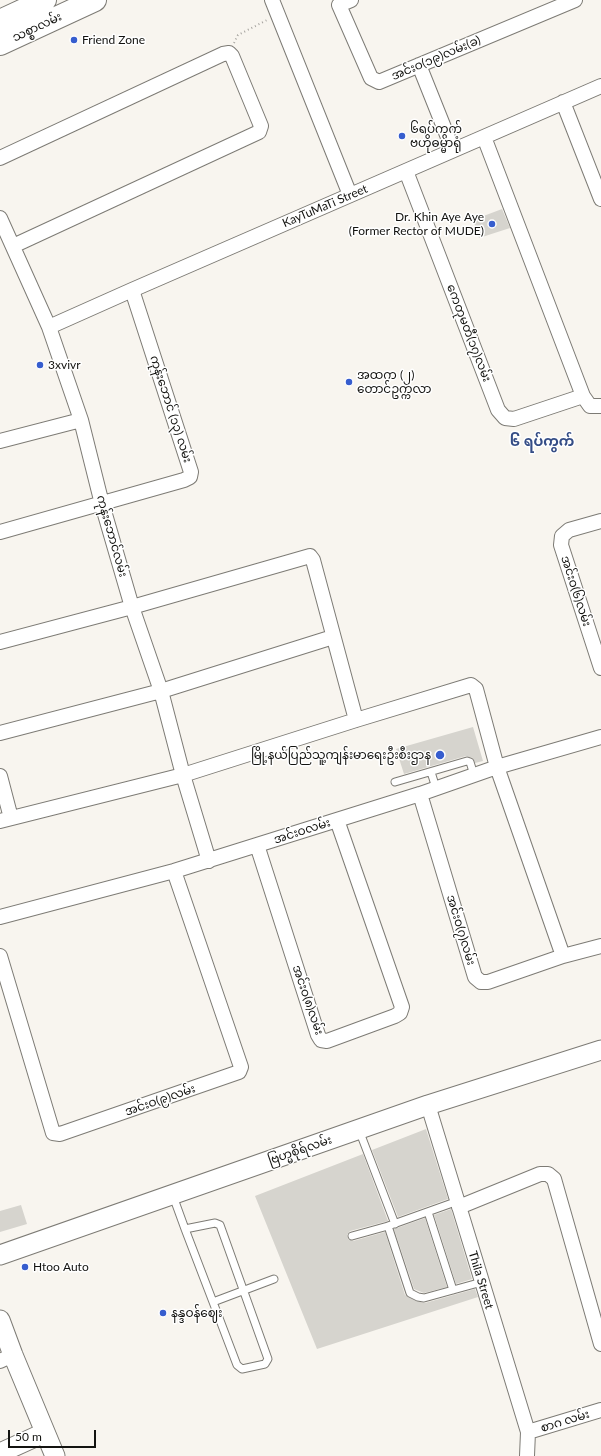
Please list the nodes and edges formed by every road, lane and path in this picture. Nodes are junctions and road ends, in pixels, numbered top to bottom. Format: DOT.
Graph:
graph roads {
  1 [pos="45,0"];
  2 [pos="95,0"];
  3 [pos="272,0"];
  4 [pos="575,0"];
  5 [pos="345,3"];
  6 [pos="268,20"];
  7 [pos="0,21"];
  8 [pos="0,44"];
  9 [pos="229,53"];
  10 [pos="419,65"];
  11 [pos="601,86"];
  12 [pos="563,102"];
  13 [pos="484,137"];
  14 [pos="453,150"];
  15 [pos="0,158"];
  16 [pos="406,171"];
  17 [pos="350,195"];
  18 [pos="601,199"];
  19 [pos="0,218"];
  20 [pos="13,246"];
  21 [pos="132,290"];
  22 [pos="49,327"];
  23 [pos="583,396"];
  24 [pos="601,406"];
  25 [pos="80,420"];
  26 [pos="0,441"];
  27 [pos="102,504"];
  28 [pos="601,521"];
  29 [pos="0,532"];
  30 [pos="132,608"];
  31 [pos="334,637"];
  32 [pos="0,642"];
  33 [pos="601,668"];
  34 [pos="161,691"];
  35 [pos="356,720"];
  36 [pos="0,733"];
  37 [pos="601,736"];
  38 [pos="497,767"];
  39 [pos="431,772"];
  40 [pos="183,775"];
  41 [pos="474,775"];
  42 [pos="0,776"];
  43 [pos="395,782"];
  44 [pos="436,788"];
  45 [pos="420,794"];
  46 [pos="6,819"];
  47 [pos="337,820"];
  48 [pos="257,845"];
  49 [pos="208,861"];
  50 [pos="174,872"];
  51 [pos="0,917"];
  52 [pos="601,946"];
  53 [pos="0,956"];
  54 [pos="563,956"];
  55 [pos="601,1050"];
  56 [pos="428,1105"];
  57 [pos="359,1129"];
  58 [pos="172,1194"];
  59 [pos="458,1204"];
  60 [pos="428,1212"];
  61 [pos="392,1225"];
  62 [pos="185,1229"];
  63 [pos="352,1236"];
  64 [pos="0,1255"];
  65 [pos="274,1279"];
  66 [pos="482,1282"];
  67 [pos="453,1290"];
  68 [pos="243,1291"];
  69 [pos="213,1302"];
  70 [pos="0,1320"];
  71 [pos="601,1344"];
  72 [pos="6,1358"];
  73 [pos="601,1410"];
  74 [pos="528,1432"];
  75 [pos="44,1433"];
  76 [pos="0,1453"];
  77 [pos="55,1456"];
  78 [pos="527,1456"];
  1 -- 7 [label="main road, သစ္စာလမ်း"];
  2 -- 8 [label="main road, သစ္စာလမ်း"];
  3 -- 17 [label="street"];
  4 -- 10 [label="street, အင်းဝ(၁၉)လမ်း(ခ)"];
  5 -- 10 [label="street, အင်းဝ(၁၉)လမ်း(ခ)"];
  6 -- 9 [label="path"];
  9 -- 15 [label="street"];
  9 -- 20 [label="street"];
  10 -- 14 [label="street"];
  11 -- 12 [label="street, KayTuMaTi Street"];
  12 -- 13 [label="street, KayTuMaTi Street"];
  12 -- 18 [label="street"];
  13 -- 14 [label="street, KayTuMaTi Street"];
  13 -- 23 [label="street"];
  14 -- 16 [label="street, KayTuMaTi Street"];
  16 -- 17 [label="street, KayTuMaTi Street"];
  16 -- 23 [label="street, ကေတုမတီ(၁၇)လမ်း"];
  17 -- 21 [label="street, KayTuMaTi Street"];
  19 -- 20 [label="street, ကုန်းဘောင်လမ်း"];
  20 -- 22 [label="street, ကုန်းဘောင်လမ်း"];
  21 -- 22 [label="street, KayTuMaTi Street"];
  21 -- 27 [label="street, ကုန်းဘောင် (၁၃) လမ်း"];
  22 -- 25 [label="street, ကုန်းဘောင်လမ်း"];
  23 -- 24 [label="street"];
  25 -- 26 [label="street"];
  25 -- 27 [label="street, ကုန်းဘောင်လမ်း"];
  27 -- 29 [label="street, ကုန်းဘောင် (၁၃) လမ်း"];
  27 -- 30 [label="street, ကုန်းဘောင်လမ်း"];
  28 -- 33 [label="street, အင်းဝ(၆)လမ်း"];
  30 -- 31 [label="street"];
  30 -- 32 [label="street"];
  30 -- 34 [label="street, ကုန်းဘောင်လမ်း"];
  31 -- 34 [label="street"];
  31 -- 35 [label="street"];
  34 -- 36 [label="street"];
  34 -- 40 [label="street, ကုန်းဘောင်လမ်း"];
  35 -- 38 [label="street"];
  35 -- 40 [label="street"];
  37 -- 38 [label="street, အင်းဝလမ်း"];
  38 -- 41 [label="street, အင်းဝလမ်း"];
  38 -- 54 [label="street"];
  39 -- 41 [label="lane"];
  39 -- 43 [label="lane"];
  39 -- 44 [label="lane"];
  40 -- 46 [label="street"];
  40 -- 49 [label="street, ကုန်းဘောင်လမ်း"];
  41 -- 44 [label="street, အင်းဝလမ်း"];
  42 -- 46 [label="street"];
  44 -- 45 [label="street, အင်းဝလမ်း"];
  45 -- 47 [label="street, အင်းဝလမ်း"];
  45 -- 54 [label="street, အင်းဝ(၇)လမ်း"];
  47 -- 48 [label="street, အင်းဝလမ်း"];
  47 -- 48 [label="street, အင်းဝ(၈)လမ်း"];
  48 -- 49 [label="street, အင်းဝလမ်း"];
  49 -- 50 [label="street, အင်းဝလမ်း"];
  50 -- 51 [label="street, အင်းဝလမ်း"];
  50 -- 53 [label="street, အင်းဝ(၉)လမ်း"];
  52 -- 54 [label="street, အင်းဝ(၇)လမ်း"];
  55 -- 56 [label="main road, ဗြဟ္မစိုရ်လမ်း"];
  56 -- 57 [label="main road, ဗြဟ္မစိုရ်လမ်း"];
  56 -- 59 [label="street, Thila Street"];
  57 -- 58 [label="main road, ဗြဟ္မစိုရ်လမ်း"];
  57 -- 61 [label="lane"];
  58 -- 62 [label="lane"];
  58 -- 64 [label="main road, ဗြဟ္မစိုရ်လမ်း"];
  59 -- 60 [label="lane"];
  59 -- 66 [label="street, Thila Street"];
  59 -- 71 [label="street"];
  60 -- 61 [label="lane"];
  60 -- 67 [label="lane"];
  61 -- 63 [label="lane"];
  61 -- 67 [label="lane"];
  62 -- 68 [label="lane"];
  62 -- 69 [label="lane"];
  65 -- 68 [label="lane"];
  66 -- 67 [label="lane"];
  66 -- 74 [label="street, Thila Street"];
  68 -- 69 [label="lane"];
  68 -- 69 [label="lane"];
  70 -- 72 [label="main road"];
  72 -- 75 [label="main road"];
  73 -- 74 [label="street, စာဂ လမ်း"];
  74 -- 78 [label="street, Thila Street"];
  75 -- 76 [label="main road"];
  75 -- 77 [label="main road"];
}
